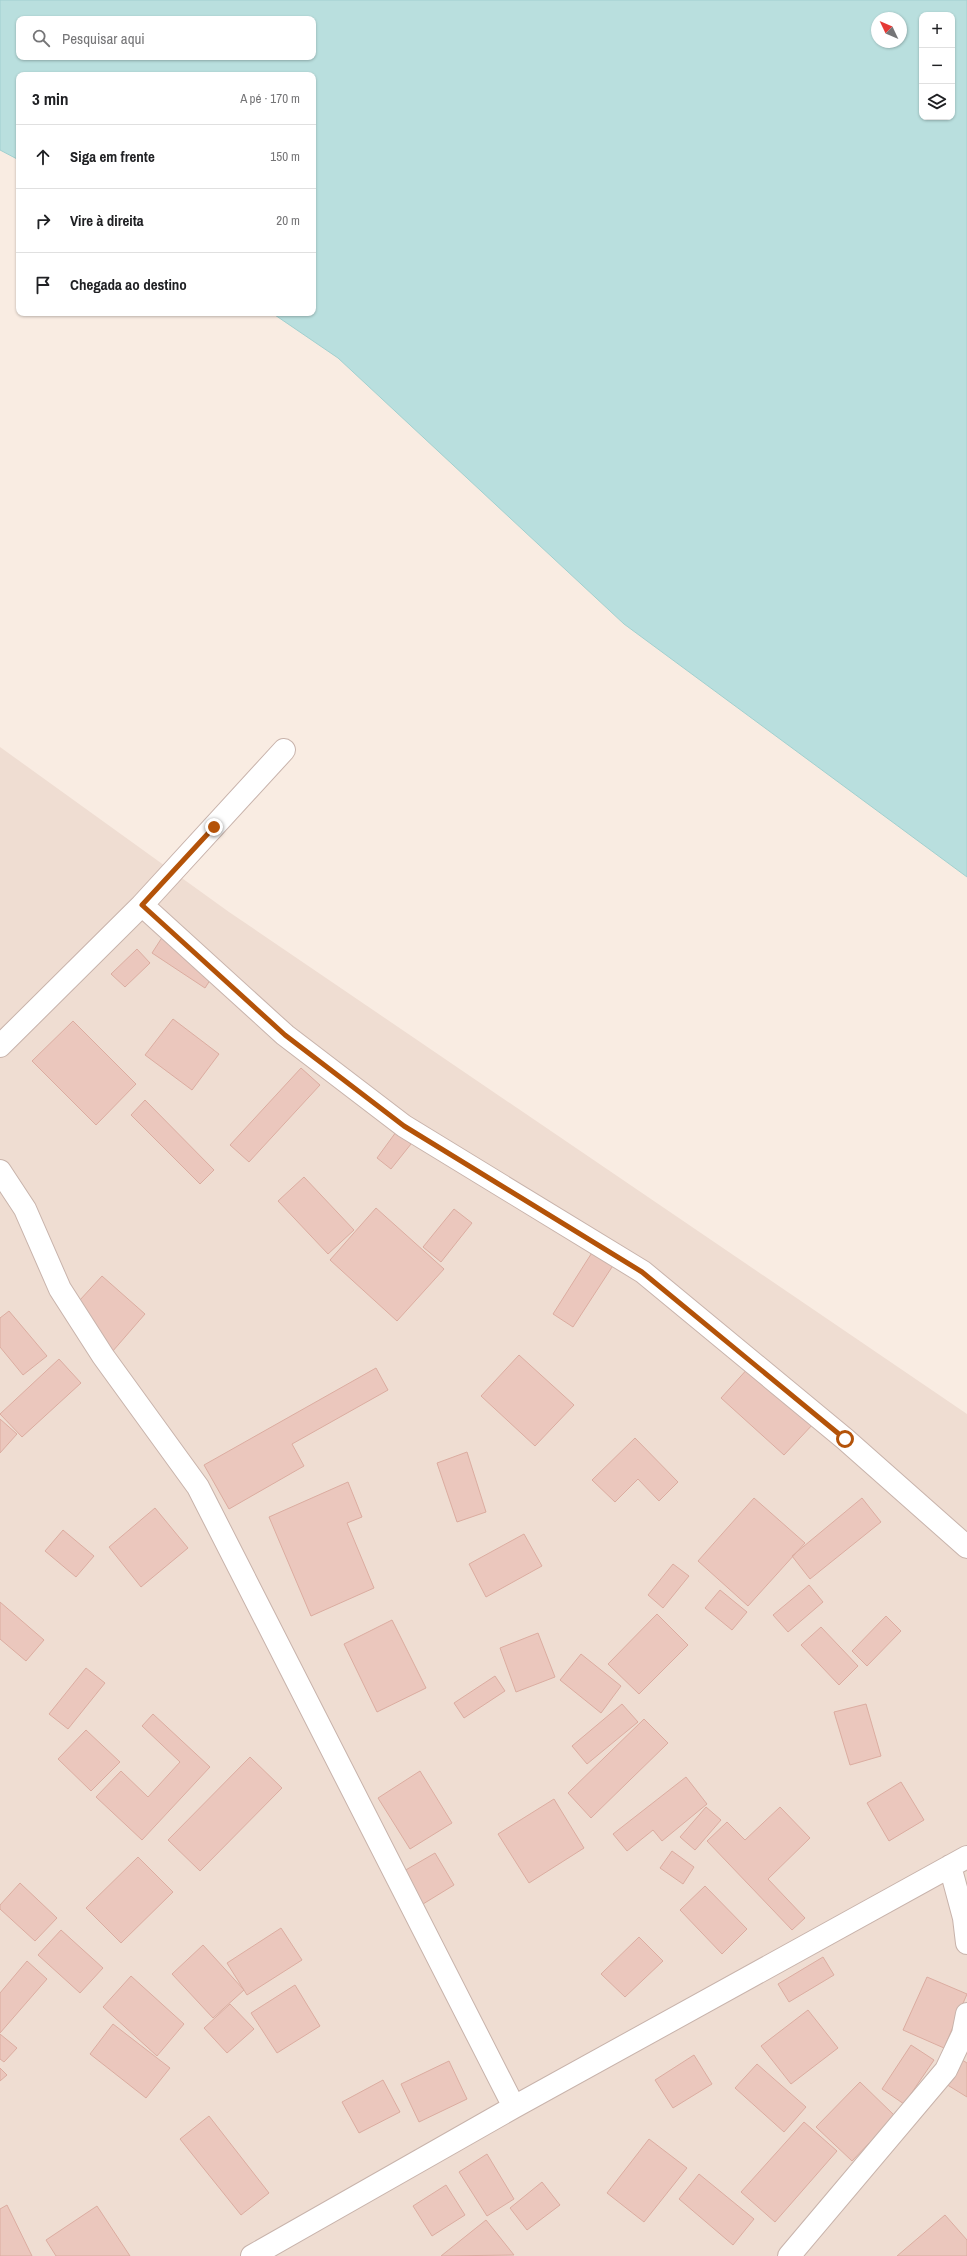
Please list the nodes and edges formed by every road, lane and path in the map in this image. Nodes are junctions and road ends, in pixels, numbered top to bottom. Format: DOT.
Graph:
graph roads {
  1 [pos="284,750"];
  2 [pos="142,905"];
  3 [pos="0,1046"];
  4 [pos="0,1171"];
  5 [pos="967,1547"];
  6 [pos="958,1862"];
  7 [pos="967,1943"];
  8 [pos="967,2014"];
  9 [pos="514,2106"];
  10 [pos="252,2256"];
  11 [pos="789,2256"];
  1 -- 2 [label="street"];
  2 -- 3 [label="street"];
  2 -- 5 [label="street"];
  4 -- 9 [label="street"];
  6 -- 7 [label="street"];
  6 -- 9 [label="street"];
  8 -- 11 [label="street"];
  9 -- 10 [label="street"];
}
